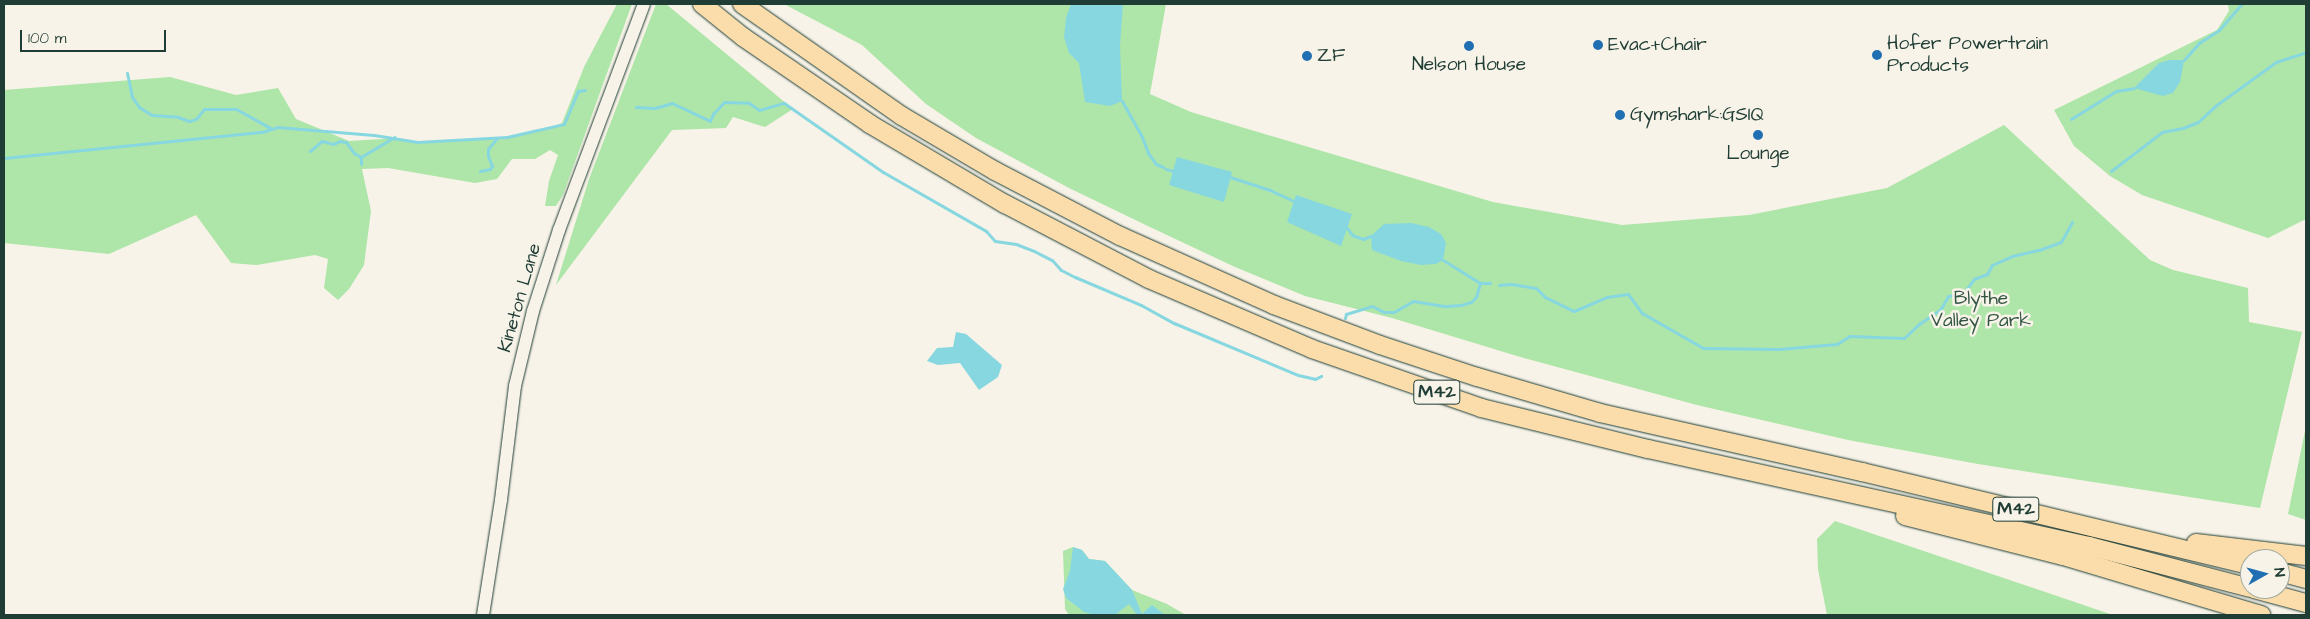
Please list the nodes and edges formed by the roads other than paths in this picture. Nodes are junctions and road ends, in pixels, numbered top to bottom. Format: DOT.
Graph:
graph roads {
  1 [pos="702,4"];
  2 [pos="742,4"];
  3 [pos="644,6"];
  4 [pos="1787,479"];
  5 [pos="2170,546"];
  6 [pos="2306,556"];
  7 [pos="2240,563"];
  8 [pos="2290,575"];
  9 [pos="2306,579"];
  10 [pos="2240,585"];
  11 [pos="2290,598"];
  12 [pos="2306,602"];
  13 [pos="483,615"];
  14 [pos="2261,615"];
  1 -- 4 [label="highway, M42"];
  2 -- 5 [label="highway, M42"];
  3 -- 13 [label="street, Kineton Lane"];
  4 -- 10 [label="highway, M42"];
  4 -- 14 [label="highway"];
  5 -- 6 [label="highway"];
  5 -- 7 [label="highway, M42"];
  8 -- 9 [label="highway"];
  11 -- 12 [label="highway"];
}
